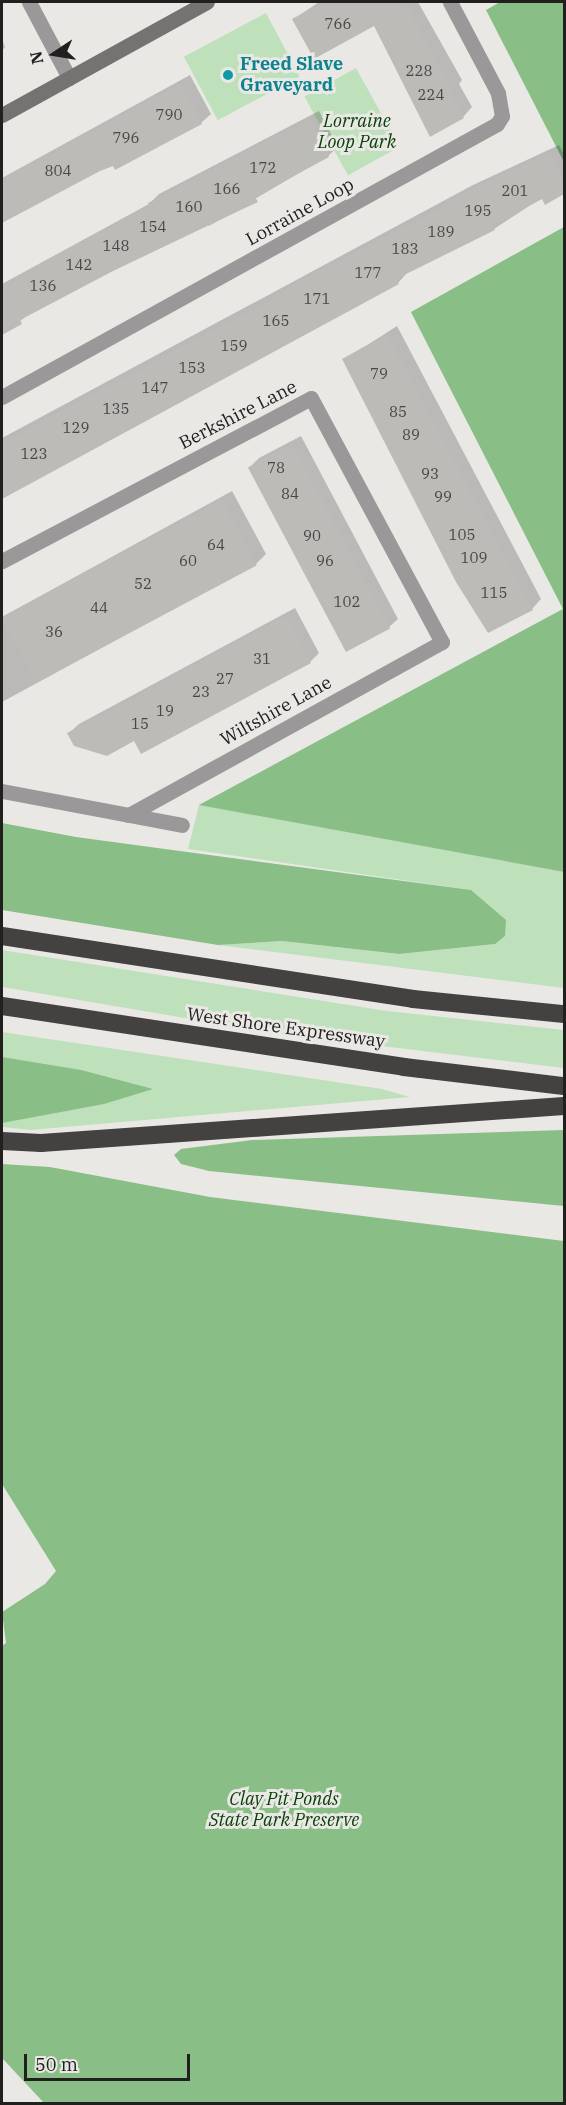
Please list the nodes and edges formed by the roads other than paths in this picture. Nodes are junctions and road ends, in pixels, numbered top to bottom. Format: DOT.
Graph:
graph roads {
  1 [pos="29,2"];
  2 [pos="207,2"];
  3 [pos="450,2"];
  4 [pos="69,78"];
  5 [pos="2,115"];
  6 [pos="2,398"];
  7 [pos="2,561"];
  8 [pos="442,642"];
  9 [pos="2,791"];
  10 [pos="129,815"];
  11 [pos="182,825"];
  12 [pos="2,936"];
  13 [pos="2,1006"];
  14 [pos="564,1014"];
  15 [pos="564,1086"];
  16 [pos="564,1106"];
  17 [pos="2,1141"];
  1 -- 4 [label="street"];
  2 -- 4 [label="street"];
  3 -- 6 [label="street, Lorraine Loop"];
  4 -- 5 [label="street"];
  7 -- 8 [label="street, Berkshire Lane"];
  8 -- 10 [label="street, Wiltshire Lane"];
  9 -- 10 [label="street"];
  10 -- 11 [label="street"];
  12 -- 14 [label="highway"];
  13 -- 15 [label="highway, West Shore Expressway"];
  16 -- 17 [label="highway"];
}
